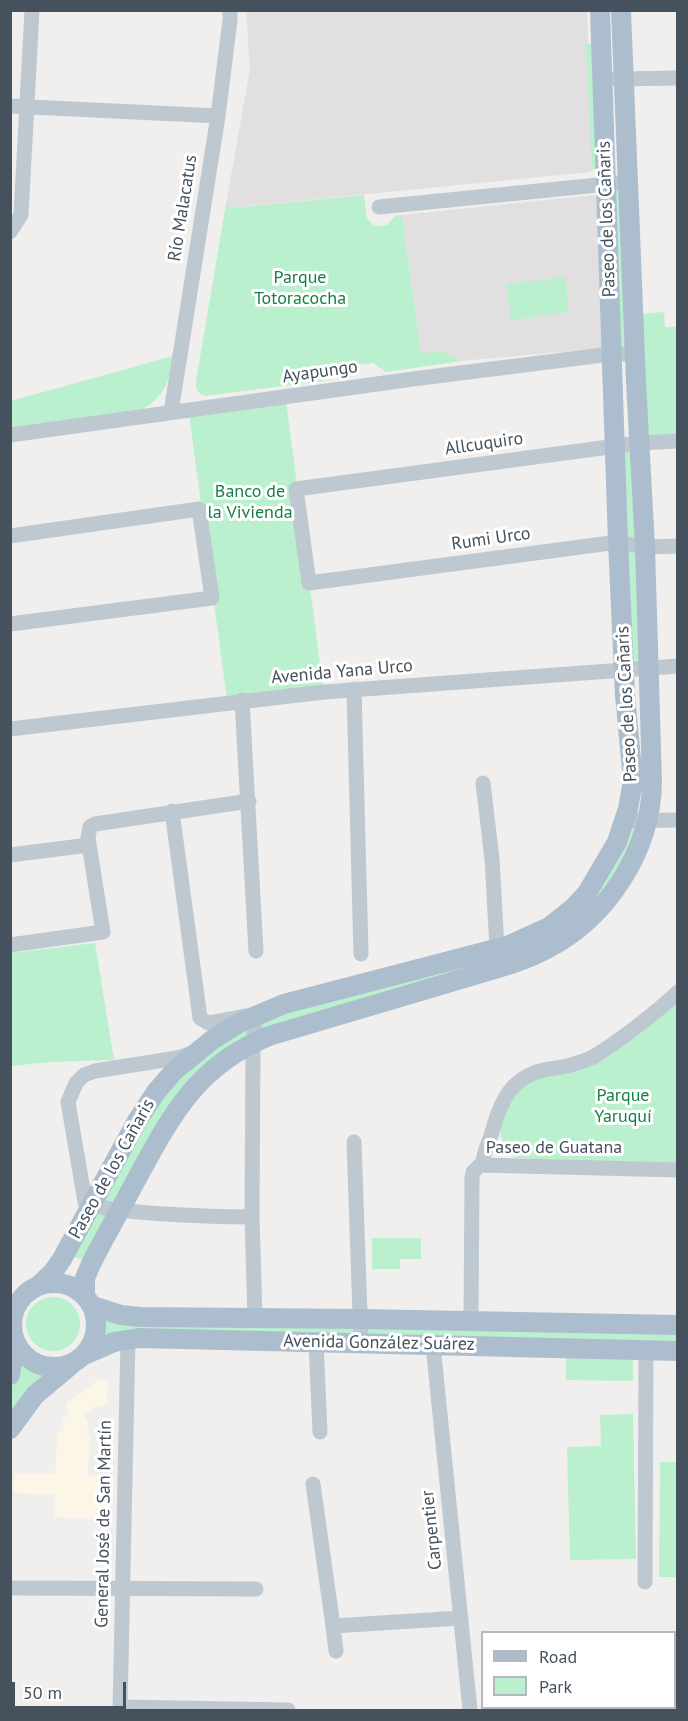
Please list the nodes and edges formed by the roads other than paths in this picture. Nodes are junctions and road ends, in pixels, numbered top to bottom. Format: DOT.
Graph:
graph roads {
  1 [pos="32,10"];
  2 [pos="230,10"];
  3 [pos="600,10"];
  4 [pos="621,10"];
  5 [pos="678,78"];
  6 [pos="624,79"];
  7 [pos="603,80"];
  8 [pos="10,106"];
  9 [pos="27,107"];
  10 [pos="218,116"];
  11 [pos="628,182"];
  12 [pos="608,183"];
  13 [pos="379,207"];
  14 [pos="10,232"];
  15 [pos="611,354"];
  16 [pos="634,354"];
  17 [pos="171,412"];
  18 [pos="10,435"];
  19 [pos="678,441"];
  20 [pos="639,443"];
  21 [pos="614,446"];
  22 [pos="10,536"];
  23 [pos="618,542"];
  24 [pos="678,546"];
  25 [pos="645,548"];
  26 [pos="309,583"];
  27 [pos="10,624"];
  28 [pos="678,666"];
  29 [pos="650,668"];
  30 [pos="624,669"];
  31 [pos="354,689"];
  32 [pos="242,700"];
  33 [pos="10,729"];
  34 [pos="483,783"];
  35 [pos="249,801"];
  36 [pos="171,811"];
  37 [pos="678,820"];
  38 [pos="624,821"];
  39 [pos="648,821"];
  40 [pos="89,845"];
  41 [pos="10,855"];
  42 [pos="10,945"];
  43 [pos="496,948"];
  44 [pos="256,951"];
  45 [pos="361,954"];
  46 [pos="678,992"];
  47 [pos="256,1014"];
  48 [pos="253,1043"];
  49 [pos="197,1051"];
  50 [pos="354,1142"];
  51 [pos="483,1164"];
  52 [pos="678,1170"];
  53 [pos="90,1206"];
  54 [pos="120,1210"];
  55 [pos="252,1217"];
  56 [pos="35,1287"];
  57 [pos="10,1298"];
  58 [pos="89,1301"];
  59 [pos="255,1317"];
  60 [pos="360,1318"];
  61 [pos="471,1320"];
  62 [pos="678,1324"];
  63 [pos="13,1339"];
  64 [pos="128,1339"];
  65 [pos="316,1342"];
  66 [pos="361,1343"];
  67 [pos="433,1345"];
  68 [pos="646,1350"];
  69 [pos="678,1351"];
  70 [pos="82,1357"];
  71 [pos="10,1375"];
  72 [pos="10,1429"];
  73 [pos="320,1432"];
  74 [pos="314,1484"];
  75 [pos="645,1582"];
  76 [pos="12,1588"];
  77 [pos="122,1588"];
  78 [pos="256,1589"];
  79 [pos="461,1617"];
  80 [pos="333,1626"];
  81 [pos="336,1651"];
  82 [pos="120,1708"];
  83 [pos="249,1710"];
  84 [pos="288,1710"];
  85 [pos="470,1710"];
  1 -- 9 [label="street"];
  2 -- 10 [label="street, Río Malacatus"];
  3 -- 7 [label="main road, Paseo de los Cañaris"];
  4 -- 6 [label="main road, Paseo de los Cañaris"];
  5 -- 6 [label="street"];
  6 -- 7 [label="street"];
  6 -- 11 [label="main road, Paseo de los Cañaris"];
  7 -- 12 [label="main road, Paseo de los Cañaris"];
  8 -- 9 [label="street"];
  9 -- 10 [label="street"];
  9 -- 14 [label="street"];
  10 -- 17 [label="street, Río Malacatus"];
  11 -- 12 [label="street"];
  11 -- 16 [label="main road, Paseo de los Cañaris"];
  12 -- 13 [label="street"];
  12 -- 15 [label="main road, Paseo de los Cañaris"];
  15 -- 16 [label="street, Ayapungo"];
  15 -- 17 [label="street, Ayapungo"];
  15 -- 21 [label="main road, Paseo de los Cañaris"];
  16 -- 20 [label="main road, Paseo de los Cañaris"];
  17 -- 18 [label="street, Ayapungo"];
  19 -- 20 [label="street, Allcuquiro"];
  20 -- 21 [label="street, Allcuquiro"];
  20 -- 25 [label="main road, Paseo de los Cañaris"];
  21 -- 23 [label="main road, Paseo de los Cañaris"];
  21 -- 26 [label="street, Allcuquiro"];
  22 -- 27 [label="street"];
  23 -- 25 [label="street, Rumi Urco"];
  23 -- 26 [label="street, Rumi Urco"];
  23 -- 30 [label="main road, Paseo de los Cañaris"];
  24 -- 25 [label="street, Rumi Urco"];
  25 -- 29 [label="main road, Paseo de los Cañaris"];
  28 -- 29 [label="street, Avenida Yana Urco"];
  29 -- 30 [label="street, Avenida Yana Urco"];
  29 -- 39 [label="main road, Paseo de los Cañaris"];
  30 -- 31 [label="street, Avenida Yana Urco"];
  30 -- 38 [label="main road, Paseo de los Cañaris"];
  31 -- 32 [label="street, Avenida Yana Urco"];
  31 -- 45 [label="street"];
  32 -- 33 [label="street, Avenida Yana Urco"];
  32 -- 35 [label="street"];
  34 -- 43 [label="street"];
  35 -- 36 [label="street"];
  35 -- 44 [label="street"];
  36 -- 40 [label="street"];
  36 -- 47 [label="street"];
  37 -- 39 [label="street"];
  38 -- 39 [label="street"];
  38 -- 43 [label="main road, Paseo de los Cañaris"];
  39 -- 48 [label="main road, Paseo de los Cañaris"];
  40 -- 41 [label="street"];
  40 -- 42 [label="street"];
  43 -- 47 [label="main road, Paseo de los Cañaris"];
  46 -- 51 [label="street"];
  47 -- 48 [label="street"];
  47 -- 49 [label="main road, Paseo de los Cañaris"];
  48 -- 54 [label="main road, Paseo de los Cañaris"];
  48 -- 55 [label="street"];
  49 -- 53 [label="main road, Paseo de los Cañaris"];
  49 -- 53 [label="street"];
  50 -- 60 [label="street"];
  51 -- 52 [label="street, Paseo de Guatana"];
  51 -- 61 [label="street, Paseo de Guatana"];
  53 -- 54 [label="street"];
  53 -- 56 [label="main road, Paseo de los Cañaris"];
  54 -- 55 [label="street"];
  54 -- 58 [label="main road, Paseo de los Cañaris"];
  55 -- 59 [label="street"];
  56 -- 57 [label="main road"];
  56 -- 58 [label="main road"];
  56 -- 63 [label="main road"];
  58 -- 59 [label="main road, Avenida González Suárez"];
  58 -- 70 [label="main road"];
  59 -- 60 [label="main road, Avenida González Suárez"];
  60 -- 61 [label="main road, Avenida González Suárez"];
  60 -- 66 [label="street"];
  61 -- 62 [label="main road, Avenida González Suárez"];
  63 -- 70 [label="main road"];
  63 -- 71 [label="main road"];
  64 -- 65 [label="main road, Avenida González Suárez"];
  64 -- 70 [label="main road, Avenida González Suárez"];
  64 -- 77 [label="street, General José de San Martín"];
  65 -- 66 [label="main road, Avenida González Suárez"];
  65 -- 73 [label="street"];
  66 -- 67 [label="main road, Avenida González Suárez"];
  67 -- 68 [label="main road, Avenida González Suárez"];
  67 -- 79 [label="street, Carpentier"];
  68 -- 69 [label="main road, Avenida González Suárez"];
  68 -- 75 [label="street"];
  70 -- 72 [label="main road"];
  74 -- 80 [label="street"];
  76 -- 77 [label="street"];
  77 -- 78 [label="street"];
  77 -- 82 [label="street, General José de San Martín"];
  79 -- 80 [label="street"];
  79 -- 85 [label="street, Carpentier"];
  80 -- 81 [label="street"];
  82 -- 83 [label="street"];
  83 -- 84 [label="street"];
}
